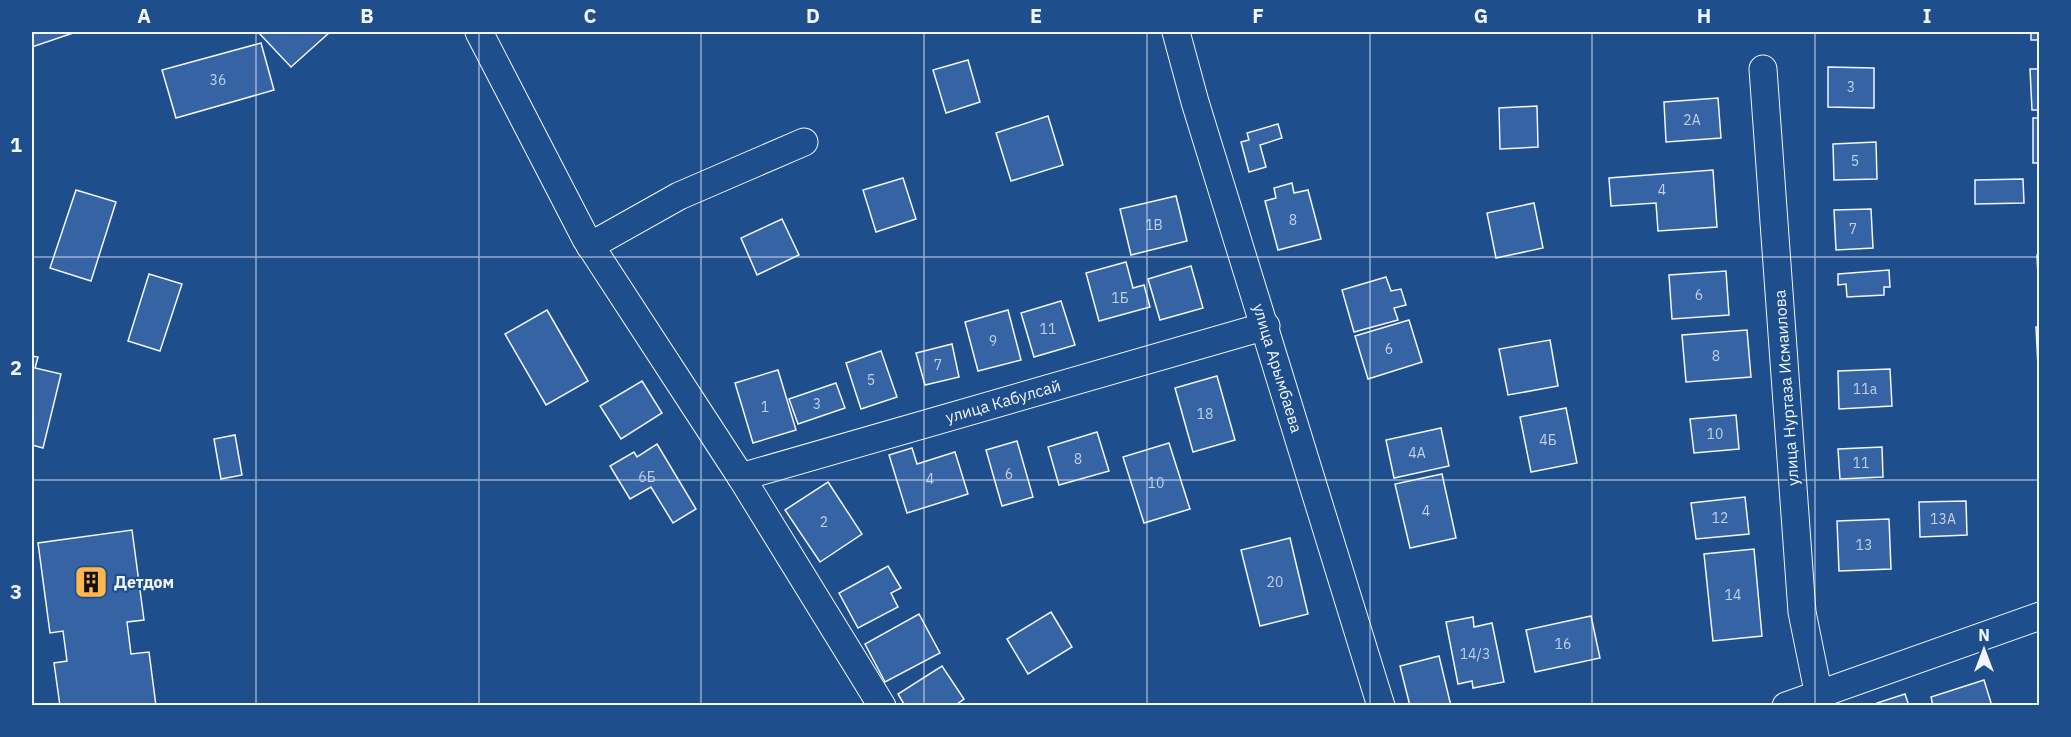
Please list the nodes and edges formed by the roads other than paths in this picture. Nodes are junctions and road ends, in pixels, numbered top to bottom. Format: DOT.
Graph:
graph roads {
  1 [pos="478,32"];
  2 [pos="1176,32"];
  3 [pos="1763,69"];
  4 [pos="804,142"];
  5 [pos="588,243"];
  6 [pos="1266,326"];
  7 [pos="741,477"];
  8 [pos="2040,616"];
  9 [pos="1819,701"];
  10 [pos="882,705"];
  11 [pos="1382,705"];
  12 [pos="1786,705"];
  1 -- 5 [label="street"];
  2 -- 6 [label="street, улица Арымбаева"];
  3 -- 9 [label="street, улица Нуртаза Исмаилова"];
  4 -- 5 [label="street"];
  5 -- 7 [label="street"];
  6 -- 7 [label="street, улица Кабулсай"];
  6 -- 11 [label="street, улица Арымбаева"];
  7 -- 10 [label="street"];
  8 -- 9 [label="street"];
  9 -- 12 [label="street"];
}
